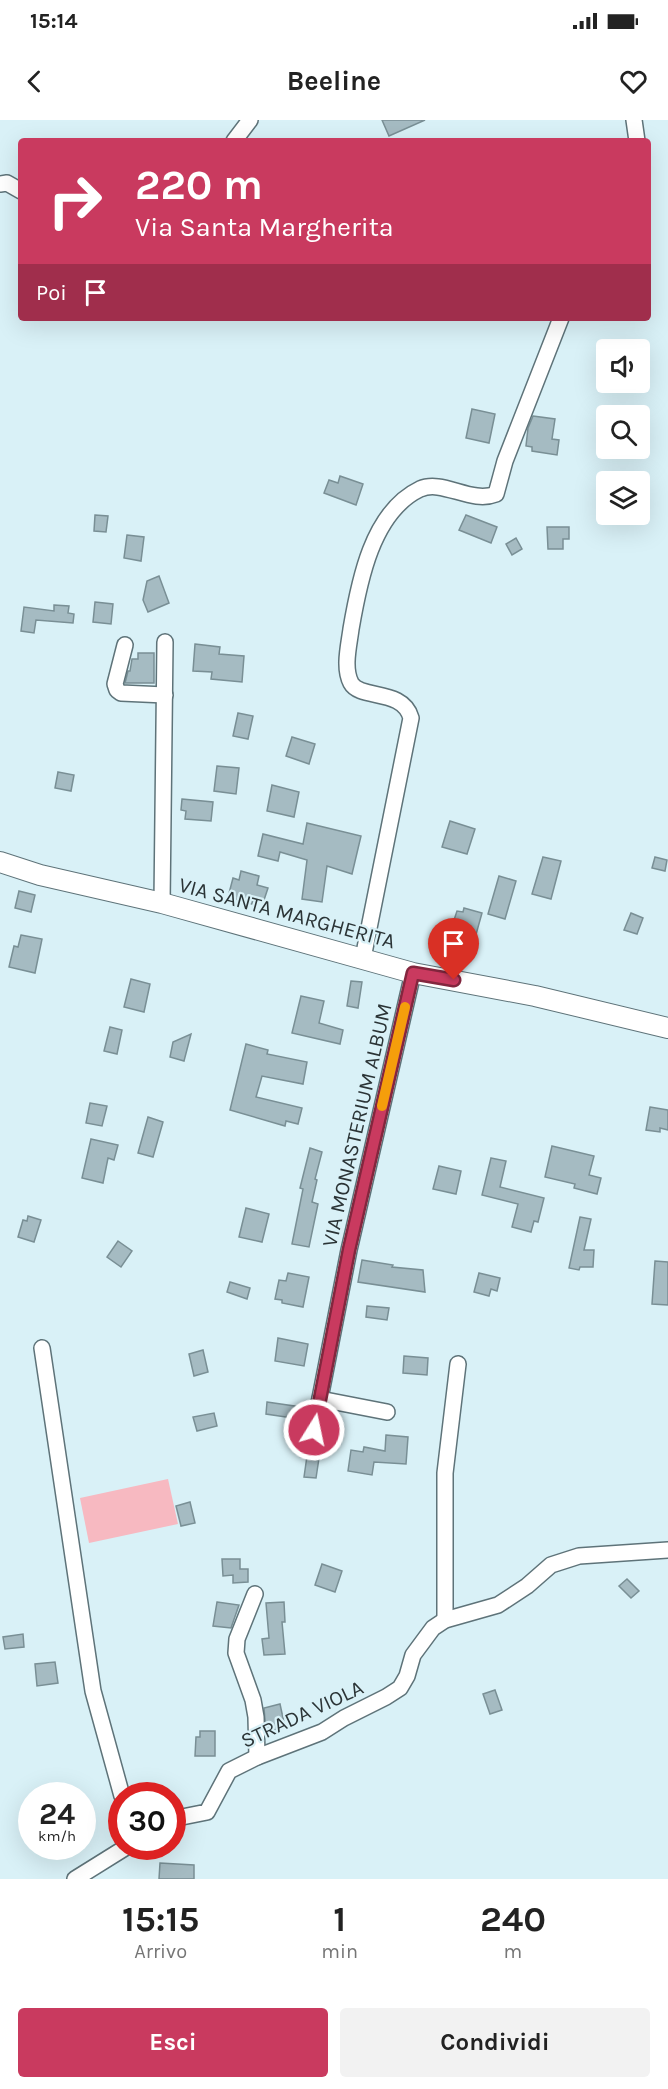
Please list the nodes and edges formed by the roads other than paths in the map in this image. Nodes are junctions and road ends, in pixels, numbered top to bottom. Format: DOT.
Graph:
graph roads {
  1 [pos="250,120"];
  2 [pos="634,120"];
  3 [pos="236,138"];
  4 [pos="637,138"];
  5 [pos="0,184"];
  6 [pos="18,189"];
  7 [pos="560,321"];
  8 [pos="165,642"];
  9 [pos="125,645"];
  10 [pos="165,695"];
  11 [pos="0,862"];
  12 [pos="162,903"];
  13 [pos="363,958"];
  14 [pos="413,973"];
  15 [pos="668,1028"];
  16 [pos="42,1348"];
  17 [pos="459,1364"];
  18 [pos="320,1400"];
  19 [pos="387,1412"];
  20 [pos="314,1430"];
  21 [pos="668,1550"];
  22 [pos="255,1594"];
  23 [pos="445,1620"];
  24 [pos="256,1757"];
  25 [pos="118,1782"];
  26 [pos="186,1816"];
  27 [pos="108,1858"];
  28 [pos="75,1879"];
  1 -- 3 [label="street"];
  2 -- 4 [label="street"];
  5 -- 6 [label="street"];
  7 -- 13 [label="street"];
  8 -- 10 [label="street"];
  9 -- 10 [label="street"];
  10 -- 12 [label="street"];
  11 -- 12 [label="street, VIA SANTA MARGHERITA"];
  12 -- 13 [label="street, VIA SANTA MARGHERITA"];
  13 -- 14 [label="street, VIA SANTA MARGHERITA"];
  14 -- 15 [label="street, VIA SANTA MARGHERITA"];
  14 -- 18 [label="street, VIA MONASTERIUM ALBUM"];
  16 -- 25 [label="street"];
  17 -- 23 [label="street"];
  18 -- 19 [label="street"];
  18 -- 20 [label="street, VIA MONASTERIUM ALBUM"];
  21 -- 23 [label="street, STRADA VIOLA"];
  22 -- 24 [label="street"];
  23 -- 24 [label="street, STRADA VIOLA"];
  24 -- 26 [label="street, STRADA VIOLA"];
  27 -- 28 [label="street"];
}
